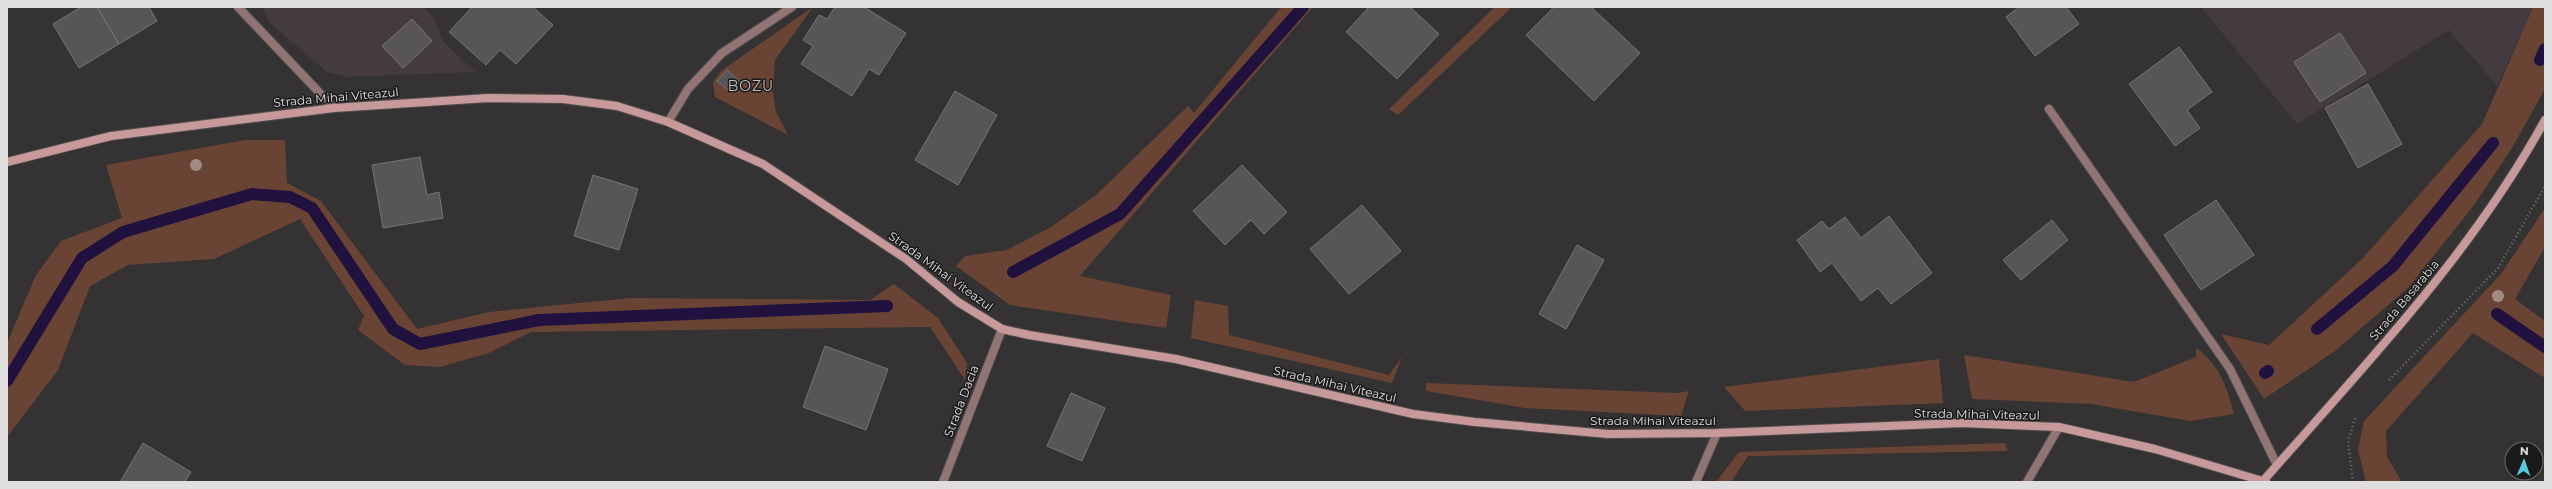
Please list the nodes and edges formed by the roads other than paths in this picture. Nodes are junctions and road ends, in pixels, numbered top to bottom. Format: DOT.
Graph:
graph roads {
  1 [pos="238,7"];
  2 [pos="792,7"];
  3 [pos="334,108"];
  4 [pos="2049,109"];
  5 [pos="2545,120"];
  6 [pos="668,122"];
  7 [pos="7,162"];
  8 [pos="1002,329"];
  9 [pos="2060,427"];
  10 [pos="1718,433"];
  11 [pos="2277,465"];
  12 [pos="2264,481"];
  13 [pos="943,482"];
  14 [pos="1696,482"];
  15 [pos="2027,482"];
  1 -- 3 [label="street"];
  2 -- 6 [label="street"];
  3 -- 6 [label="street, Strada Mihai Viteazul"];
  3 -- 7 [label="street, Strada Mihai Viteazul"];
  4 -- 11 [label="street"];
  5 -- 11 [label="street, Strada Basarabia"];
  6 -- 8 [label="street, Strada Mihai Viteazul"];
  8 -- 10 [label="street, Strada Mihai Viteazul"];
  8 -- 13 [label="street, Strada Dacia"];
  9 -- 10 [label="street, Strada Mihai Viteazul"];
  9 -- 12 [label="street, Strada Mihai Viteazul"];
  9 -- 15 [label="street"];
  10 -- 14 [label="street"];
  11 -- 12 [label="street, Strada Basarabia"];
}
